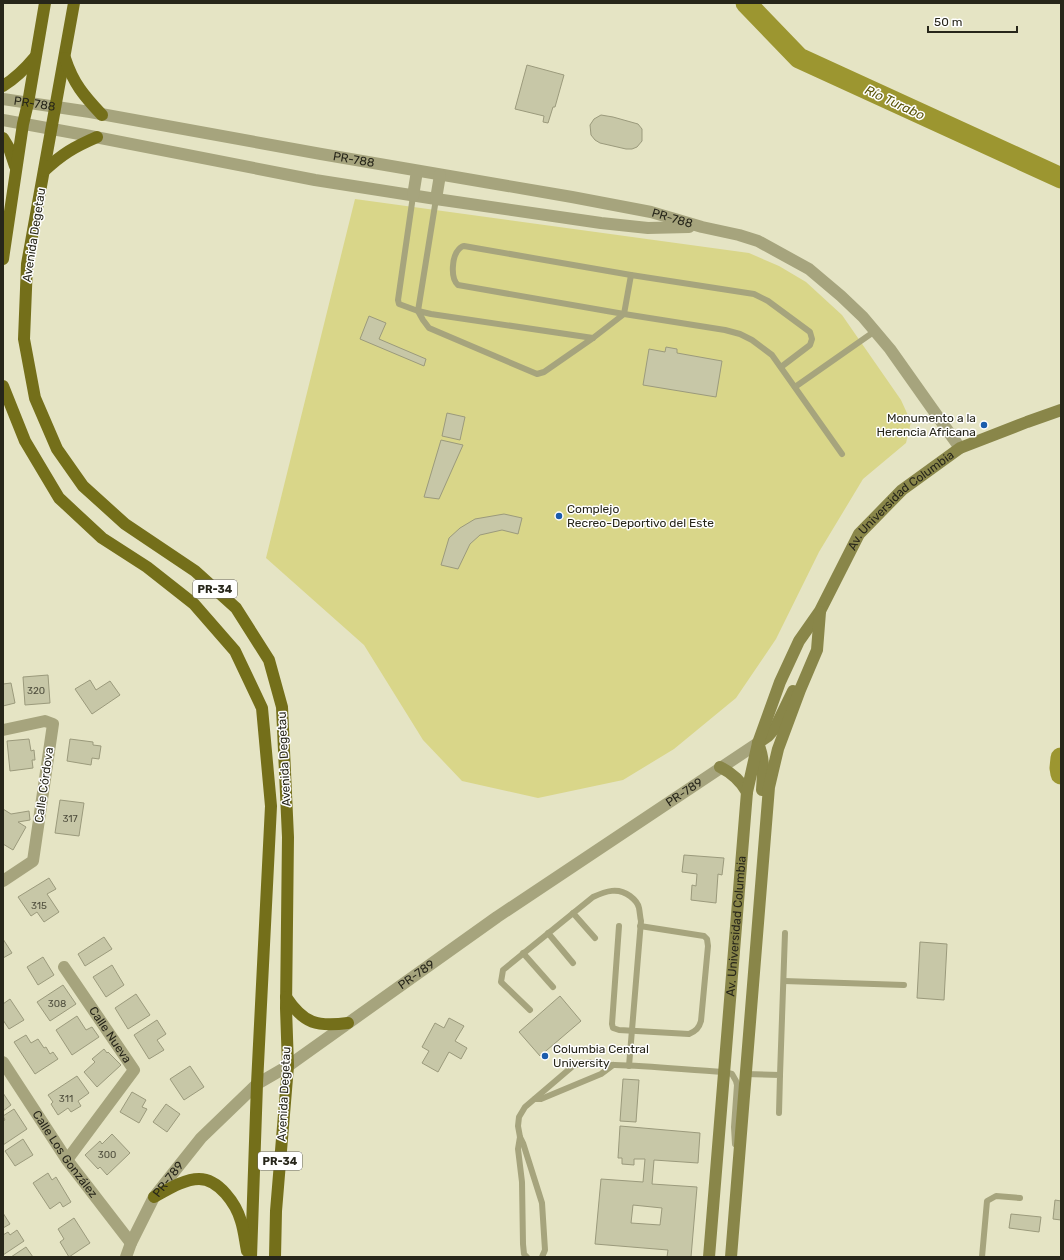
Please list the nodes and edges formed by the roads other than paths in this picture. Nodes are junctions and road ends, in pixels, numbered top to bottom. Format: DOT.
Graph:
graph roads {
  1 [pos="45,3"];
  2 [pos="74,3"];
  3 [pos="36,56"];
  4 [pos="64,56"];
  5 [pos="3,86"];
  6 [pos="3,99"];
  7 [pos="28,103"];
  8 [pos="56,107"];
  9 [pos="102,115"];
  10 [pos="3,120"];
  11 [pos="23,124"];
  12 [pos="51,129"];
  13 [pos="3,138"];
  14 [pos="97,138"];
  15 [pos="16,169"];
  16 [pos="44,171"];
  17 [pos="417,171"];
  18 [pos="440,174"];
  19 [pos="412,196"];
  20 [pos="436,199"];
  21 [pos="702,227"];
  22 [pos="3,259"];
  23 [pos="631,275"];
  24 [pos="418,311"];
  25 [pos="624,314"];
  26 [pos="875,331"];
  27 [pos="593,338"];
  28 [pos="781,367"];
  29 [pos="3,386"];
  30 [pos="795,387"];
  31 [pos="1061,410"];
  32 [pos="960,448"];
  33 [pos="842,454"];
  34 [pos="820,611"];
  35 [pos="807,674"];
  36 [pos="3,730"];
  37 [pos="758,743"];
  38 [pos="720,767"];
  39 [pos="747,792"];
  40 [pos="3,882"];
  41 [pos="759,906"];
  42 [pos="573,913"];
  43 [pos="619,926"];
  44 [pos="640,926"];
  45 [pos="548,933"];
  46 [pos="785,934"];
  47 [pos="595,938"];
  48 [pos="523,953"];
  49 [pos="573,963"];
  50 [pos="64,967"];
  51 [pos="784,981"];
  52 [pos="904,985"];
  53 [pos="553,987"];
  54 [pos="286,997"];
  55 [pos="530,1010"];
  56 [pos="348,1023"];
  57 [pos="632,1031"];
  58 [pos="3,1062"];
  59 [pos="613,1065"];
  60 [pos="288,1066"];
  61 [pos="629,1066"];
  62 [pos="724,1072"];
  63 [pos="746,1074"];
  64 [pos="780,1075"];
  65 [pos="257,1084"];
  66 [pos="535,1099"];
  67 [pos="779,1113"];
  68 [pos="520,1137"];
  69 [pos="739,1159"];
  70 [pos="67,1160"];
  71 [pos="154,1197"];
  72 [pos="1020,1198"];
  73 [pos="131,1243"];
  74 [pos="126,1257"];
  75 [pos="248,1257"];
  76 [pos="251,1257"];
  77 [pos="275,1257"];
  78 [pos="527,1257"];
  79 [pos="542,1257"];
  80 [pos="709,1257"];
  81 [pos="731,1257"];
  82 [pos="982,1257"];
  1 -- 3 [label="main road"];
  2 -- 4 [label="main road, Avenida Degetau / PR-34"];
  3 -- 5 [label="main road"];
  3 -- 7 [label="main road"];
  4 -- 8 [label="main road, Avenida Degetau / PR-34"];
  4 -- 9 [label="main road"];
  6 -- 7 [label="street, PR-788 / PR-788"];
  7 -- 8 [label="street, PR-788 / PR-788"];
  7 -- 11 [label="main road"];
  8 -- 9 [label="street, PR-788 / PR-788"];
  8 -- 12 [label="main road, Avenida Degetau / PR-34"];
  9 -- 17 [label="street, PR-788 / PR-788"];
  10 -- 11 [label="street, PR-788 / PR-788"];
  11 -- 12 [label="street, PR-788 / PR-788"];
  11 -- 15 [label="main road"];
  12 -- 14 [label="street, PR-788 / PR-788"];
  12 -- 16 [label="main road, Avenida Degetau / PR-34"];
  13 -- 15 [label="main road"];
  14 -- 16 [label="main road"];
  14 -- 19 [label="street, PR-788 / PR-788"];
  15 -- 22 [label="main road"];
  16 -- 54 [label="main road, Avenida Degetau / PR-34"];
  17 -- 18 [label="street, PR-788 / PR-788"];
  17 -- 19 [label="street"];
  18 -- 20 [label="street"];
  18 -- 21 [label="street, PR-788 / PR-788"];
  19 -- 20 [label="street, PR-788 / PR-788"];
  19 -- 24 [label="lane"];
  20 -- 21 [label="street, PR-788 / PR-788"];
  20 -- 24 [label="lane"];
  21 -- 26 [label="street, PR-788 / PR-788"];
  23 -- 25 [label="lane"];
  23 -- 25 [label="lane"];
  23 -- 28 [label="lane"];
  24 -- 27 [label="lane"];
  24 -- 27 [label="lane"];
  25 -- 27 [label="lane"];
  25 -- 28 [label="lane"];
  26 -- 30 [label="lane"];
  26 -- 32 [label="street, PR-788 / PR-788"];
  28 -- 30 [label="lane"];
  29 -- 65 [label="main road, Avenida Degetau / PR-34"];
  30 -- 33 [label="lane"];
  31 -- 32 [label="main road, Av. Universidad Columbia"];
  32 -- 34 [label="main road, Av. Universidad Columbia"];
  34 -- 35 [label="main road, Av. Universidad Columbia"];
  34 -- 37 [label="main road, Av. Universidad Columbia"];
  35 -- 37 [label="main road"];
  35 -- 41 [label="main road, Av. Universidad Columbia"];
  36 -- 40 [label="street, Calle Córdova"];
  37 -- 38 [label="street, PR-789 / PR-789"];
  37 -- 39 [label="main road, Av. Universidad Columbia"];
  37 -- 41 [label="main road"];
  38 -- 39 [label="main road"];
  38 -- 56 [label="street, PR-789 / PR-789"];
  39 -- 62 [label="main road, Av. Universidad Columbia"];
  41 -- 63 [label="main road, Av. Universidad Columbia"];
  42 -- 44 [label="lane"];
  42 -- 45 [label="lane"];
  42 -- 47 [label="lane"];
  43 -- 57 [label="lane"];
  44 -- 57 [label="lane"];
  44 -- 57 [label="lane"];
  45 -- 48 [label="lane"];
  45 -- 49 [label="lane"];
  46 -- 51 [label="lane"];
  48 -- 53 [label="lane"];
  48 -- 55 [label="lane"];
  50 -- 70 [label="street, Calle Nueva"];
  51 -- 52 [label="lane"];
  51 -- 64 [label="lane"];
  54 -- 56 [label="main road"];
  54 -- 60 [label="main road, Avenida Degetau / PR-34"];
  56 -- 60 [label="street, PR-789 / PR-789"];
  57 -- 61 [label="lane"];
  58 -- 70 [label="street, Calle Los González"];
  59 -- 61 [label="lane"];
  59 -- 66 [label="lane"];
  59 -- 66 [label="lane"];
  60 -- 65 [label="street, PR-789 / PR-789"];
  60 -- 77 [label="main road, Avenida Degetau / PR-34"];
  61 -- 62 [label="lane"];
  62 -- 63 [label="main road"];
  62 -- 69 [label="lane"];
  62 -- 80 [label="main road, Av. Universidad Columbia"];
  63 -- 64 [label="lane"];
  63 -- 69 [label="main road, Av. Universidad Columbia"];
  64 -- 67 [label="lane"];
  65 -- 71 [label="street, PR-789 / PR-789"];
  65 -- 76 [label="main road, Avenida Degetau / PR-34"];
  66 -- 68 [label="lane"];
  68 -- 78 [label="lane"];
  68 -- 79 [label="lane"];
  69 -- 81 [label="main road, Av. Universidad Columbia"];
  70 -- 73 [label="street, Calle Los González"];
  71 -- 73 [label="street, PR-789 / PR-789"];
  71 -- 75 [label="main road"];
  72 -- 82 [label="lane"];
  73 -- 74 [label="street, PR-789 / PR-789"];
}
